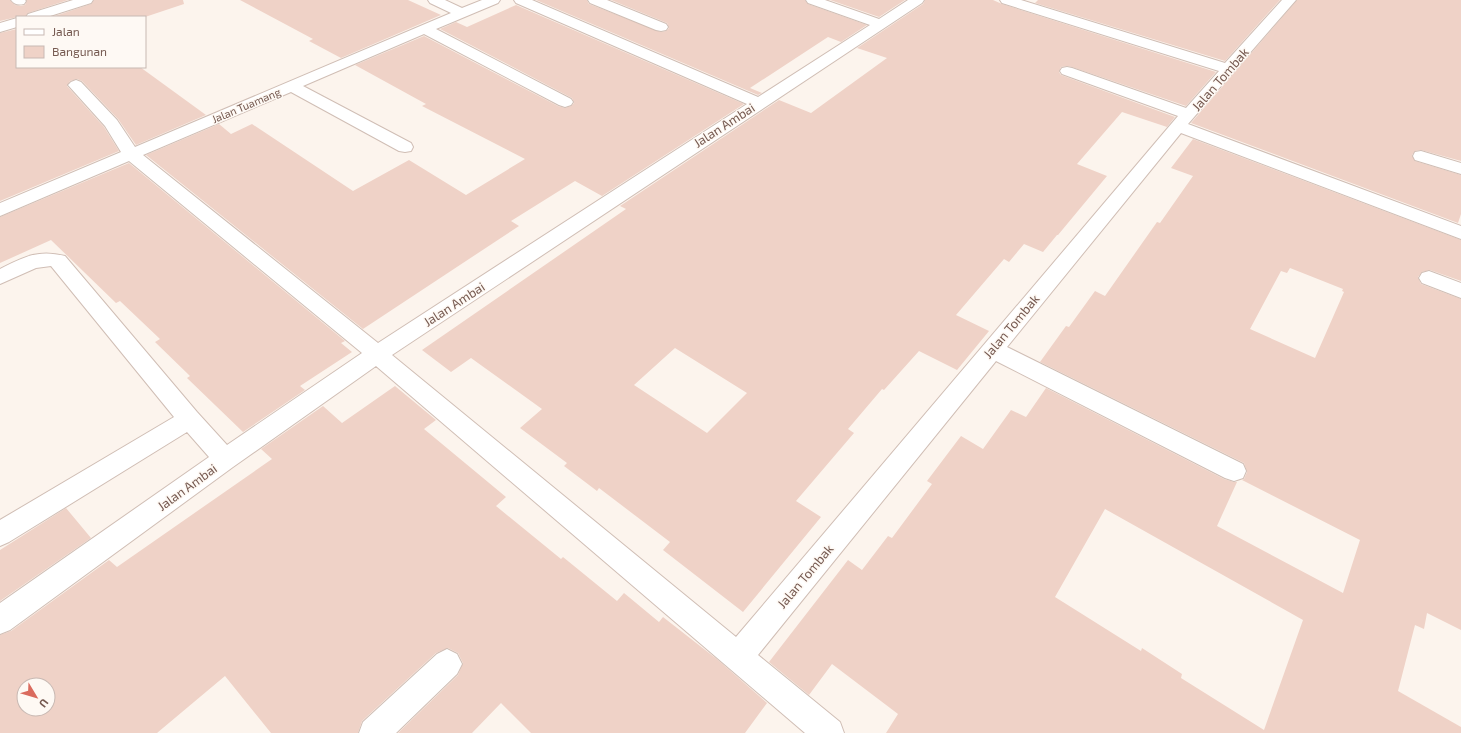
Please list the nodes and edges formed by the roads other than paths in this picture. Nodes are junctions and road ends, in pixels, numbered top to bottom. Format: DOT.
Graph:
graph roads {
  1 [pos="86,0"];
  2 [pos="435,0"];
  3 [pos="493,0"];
  4 [pos="521,0"];
  5 [pos="596,0"];
  6 [pos="813,0"];
  7 [pos="917,0"];
  8 [pos="1007,0"];
  9 [pos="1289,0"];
  10 [pos="461,13"];
  11 [pos="36,16"];
  12 [pos="16,22"];
  13 [pos="880,24"];
  14 [pos="661,27"];
  15 [pos="0,28"];
  16 [pos="424,29"];
  17 [pos="1228,69"];
  18 [pos="1067,71"];
  19 [pos="76,85"];
  20 [pos="291,86"];
  21 [pos="565,102"];
  22 [pos="758,103"];
  23 [pos="1183,120"];
  24 [pos="405,147"];
  25 [pos="132,154"];
  26 [pos="1421,156"];
  27 [pos="1461,169"];
  28 [pos="0,210"];
  29 [pos="1461,233"];
  30 [pos="0,277"];
  31 [pos="1429,278"];
  32 [pos="1461,291"];
  33 [pos="992,349"];
  34 [pos="377,354"];
  35 [pos="189,419"];
  36 [pos="224,460"];
  37 [pos="1234,471"];
  38 [pos="0,534"];
  39 [pos="0,620"];
  40 [pos="738,657"];
  41 [pos="447,664"];
  42 [pos="817,729"];
  43 [pos="374,733"];
  1 -- 11 [label="street"];
  2 -- 10 [label="street"];
  3 -- 10 [label="street, Jalan Tuamang"];
  4 -- 22 [label="street"];
  5 -- 14 [label="street"];
  6 -- 13 [label="street"];
  7 -- 13 [label="street, Jalan Ambai"];
  8 -- 17 [label="street"];
  9 -- 17 [label="street, Jalan Tombak"];
  10 -- 16 [label="street, Jalan Tuamang"];
  12 -- 15 [label="street"];
  13 -- 22 [label="street, Jalan Ambai"];
  16 -- 20 [label="street, Jalan Tuamang"];
  16 -- 21 [label="street"];
  17 -- 23 [label="street, Jalan Tombak"];
  18 -- 23 [label="street"];
  19 -- 25 [label="street"];
  20 -- 24 [label="street"];
  20 -- 25 [label="street, Jalan Tuamang"];
  22 -- 34 [label="street, Jalan Ambai"];
  23 -- 29 [label="street"];
  23 -- 33 [label="street, Jalan Tombak"];
  25 -- 28 [label="street, Jalan Tuamang"];
  25 -- 34 [label="street"];
  26 -- 27 [label="street"];
  30 -- 35 [label="street"];
  31 -- 32 [label="street"];
  33 -- 37 [label="street"];
  33 -- 40 [label="street, Jalan Tombak"];
  34 -- 36 [label="street, Jalan Ambai"];
  34 -- 40 [label="street"];
  35 -- 36 [label="street"];
  35 -- 38 [label="street"];
  36 -- 39 [label="street, Jalan Ambai"];
  40 -- 42 [label="street"];
  41 -- 43 [label="street"];
}
